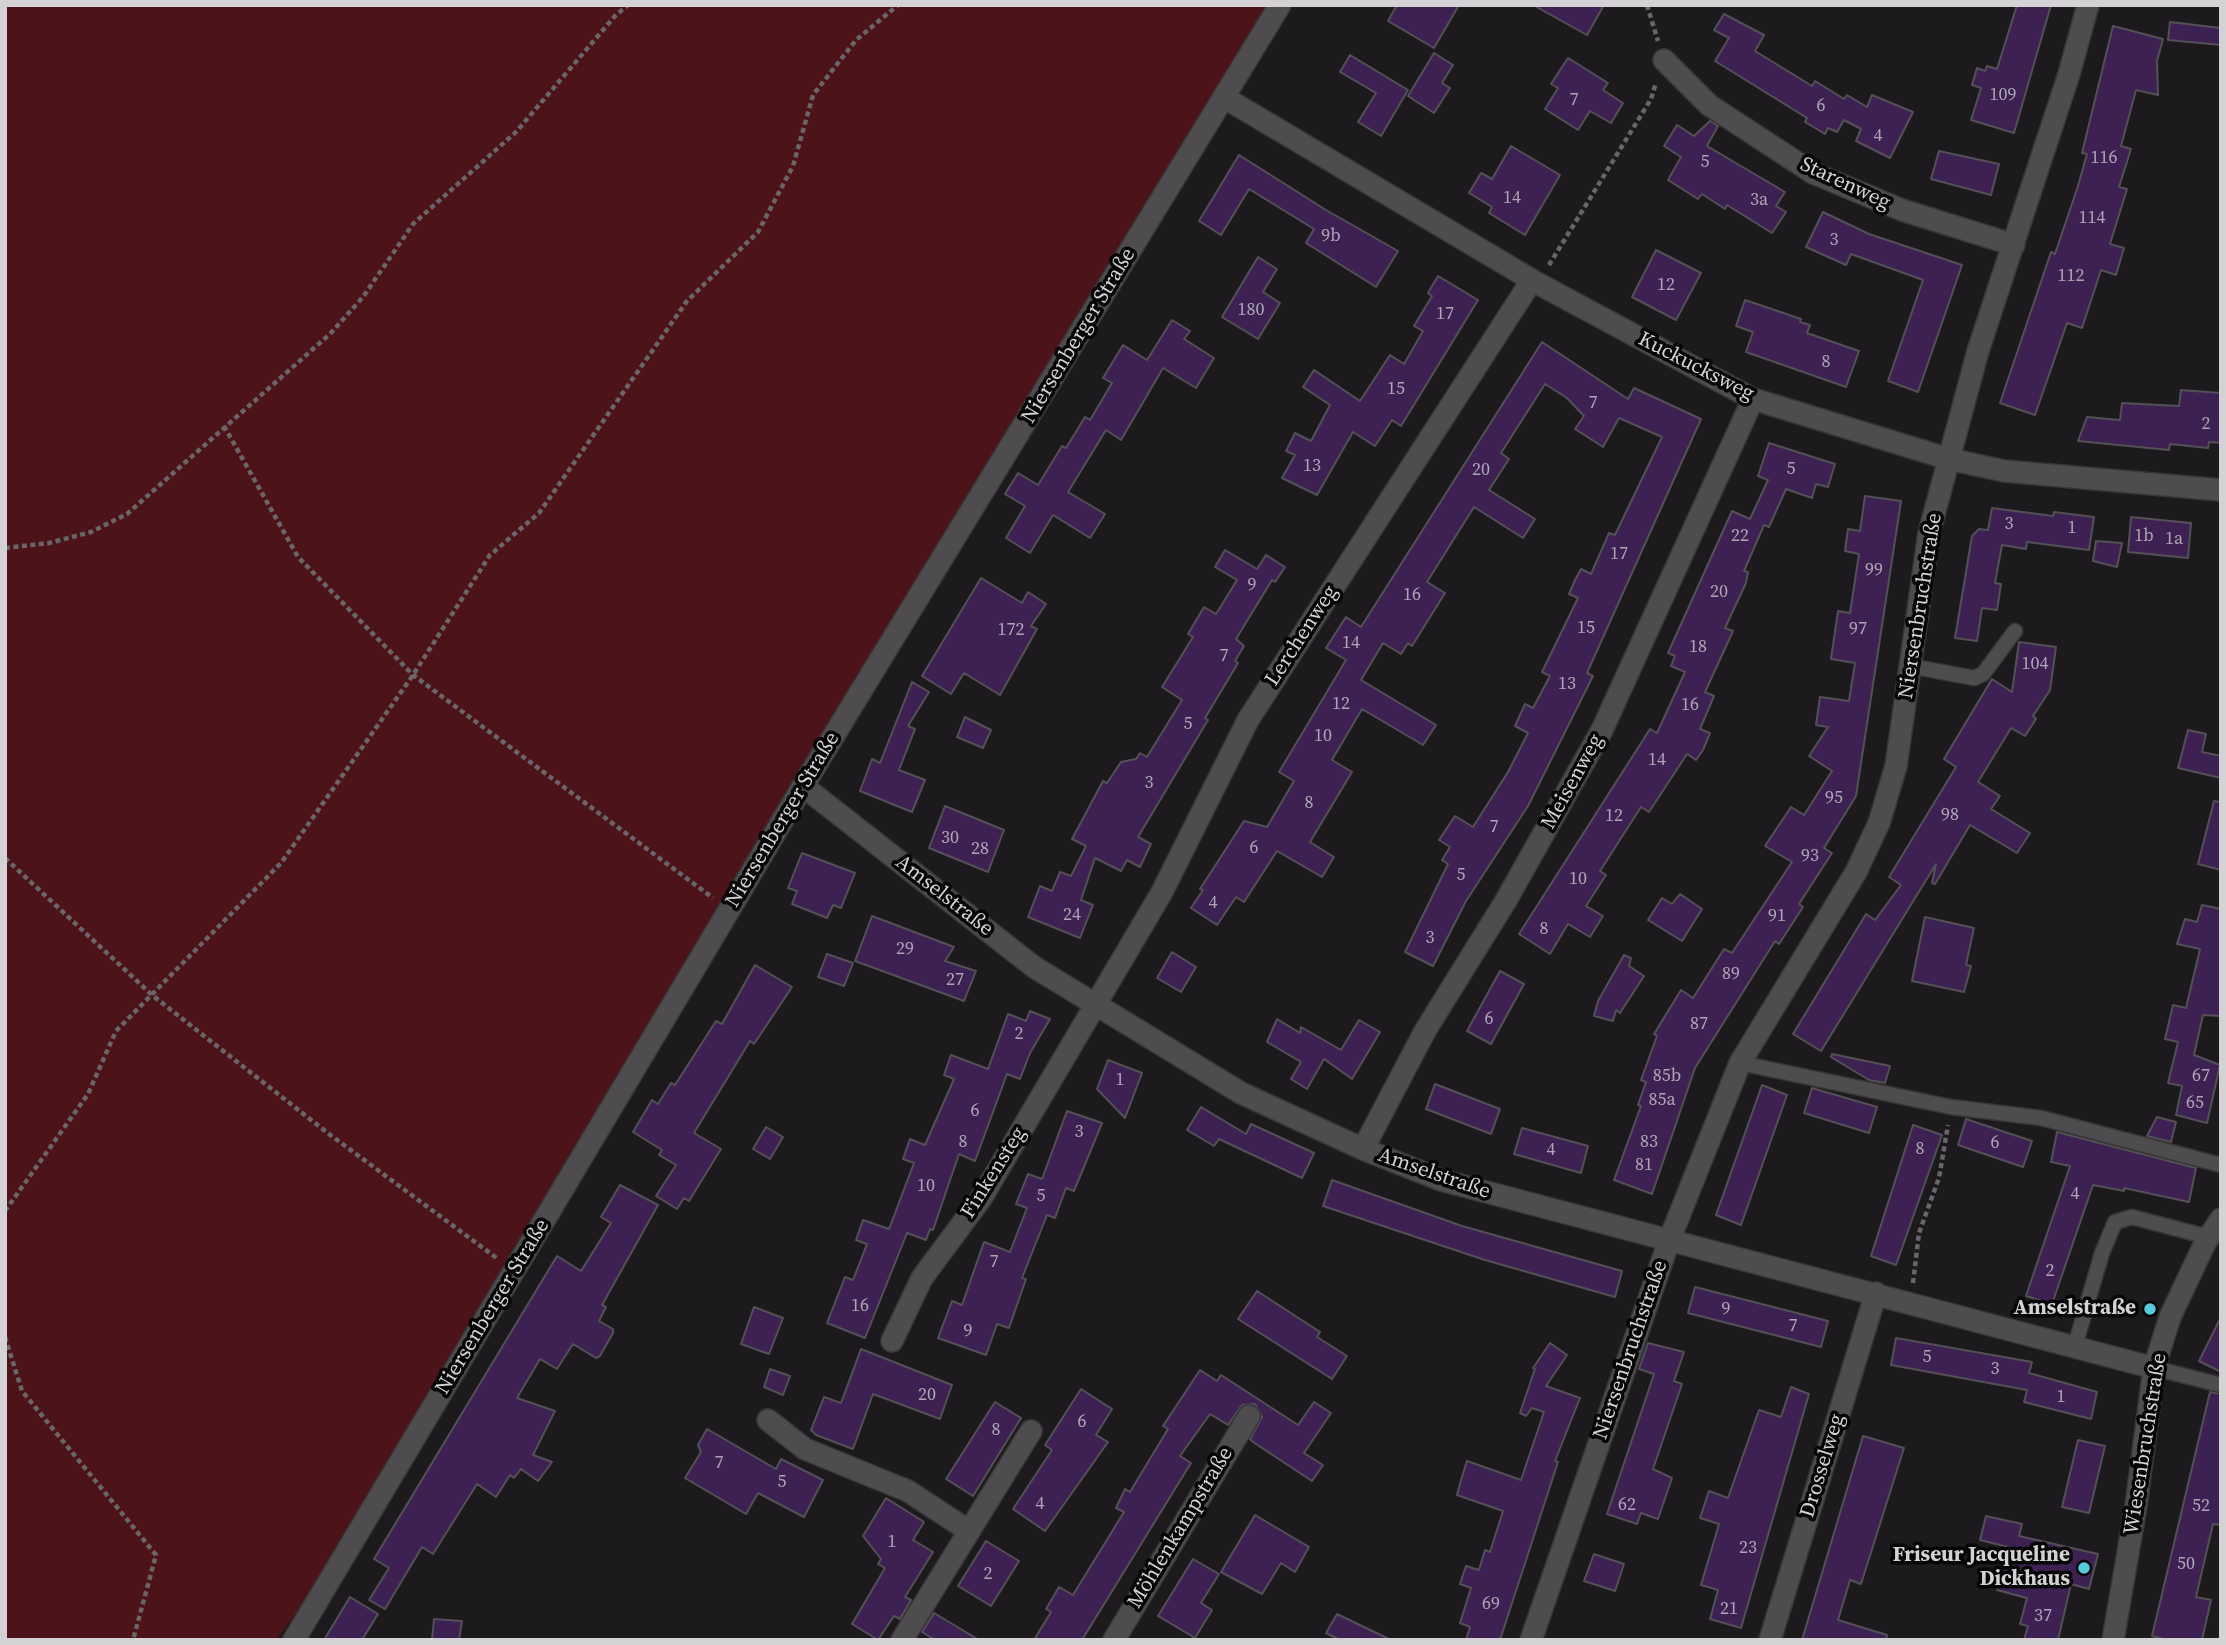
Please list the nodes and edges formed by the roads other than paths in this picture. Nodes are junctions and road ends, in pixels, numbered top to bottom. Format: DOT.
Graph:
graph roads {
  1 [pos="1280,5"];
  2 [pos="2088,5"];
  3 [pos="1664,60"];
  4 [pos="1224,98"];
  5 [pos="2014,245"];
  6 [pos="1535,282"];
  7 [pos="1753,399"];
  8 [pos="1949,459"];
  9 [pos="2221,490"];
  10 [pos="2015,631"];
  11 [pos="1910,666"];
  12 [pos="803,786"];
  13 [pos="1095,1005"];
  14 [pos="1740,1063"];
  15 [pos="1363,1149"];
  16 [pos="2221,1165"];
  17 [pos="2221,1219"];
  18 [pos="2208,1237"];
  19 [pos="1669,1241"];
  20 [pos="1875,1293"];
  21 [pos="892,1341"];
  22 [pos="2075,1346"];
  23 [pos="2154,1368"];
  24 [pos="2221,1385"];
  25 [pos="1249,1416"];
  26 [pos="768,1420"];
  27 [pos="1031,1431"];
  28 [pos="969,1531"];
  29 [pos="294,1640"];
  30 [pos="902,1640"];
  31 [pos="1114,1640"];
  32 [pos="1531,1640"];
  33 [pos="1770,1640"];
  34 [pos="2113,1640"];
  1 -- 4 [label="street, Niersenberger Straße"];
  2 -- 5 [label="street, Niersenbruchstraße"];
  3 -- 5 [label="street, Starenweg"];
  4 -- 6 [label="street, Kuckucksweg"];
  4 -- 12 [label="street, Niersenberger Straße"];
  5 -- 8 [label="street, Niersenbruchstraße"];
  6 -- 7 [label="street, Kuckucksweg"];
  6 -- 13 [label="street, Lerchenweg"];
  7 -- 8 [label="street, Kuckucksweg"];
  7 -- 15 [label="street, Meisenweg"];
  8 -- 9 [label="street, Kuckucksweg"];
  8 -- 11 [label="street, Niersenbruchstraße"];
  10 -- 11 [label="lane"];
  11 -- 14 [label="street, Niersenbruchstraße"];
  12 -- 13 [label="street, Amselstraße"];
  12 -- 29 [label="street, Niersenberger Straße"];
  13 -- 15 [label="street, Amselstraße"];
  13 -- 21 [label="street, Finkensteg"];
  14 -- 16 [label="lane"];
  14 -- 19 [label="street, Niersenbruchstraße"];
  15 -- 19 [label="street, Amselstraße"];
  17 -- 18 [label="street, Wiesenbruchstraße"];
  18 -- 22 [label="lane"];
  18 -- 23 [label="street, Wiesenbruchstraße"];
  19 -- 20 [label="street, Amselstraße"];
  19 -- 32 [label="street, Niersenbruchstraße"];
  20 -- 22 [label="street, Amselstraße"];
  20 -- 33 [label="street, Drosselweg"];
  22 -- 23 [label="street, Amselstraße"];
  23 -- 24 [label="lane"];
  23 -- 34 [label="street, Wiesenbruchstraße"];
  25 -- 31 [label="street, Möhlenkampstraße"];
  26 -- 28 [label="street"];
  27 -- 28 [label="street"];
  28 -- 30 [label="street"];
}
